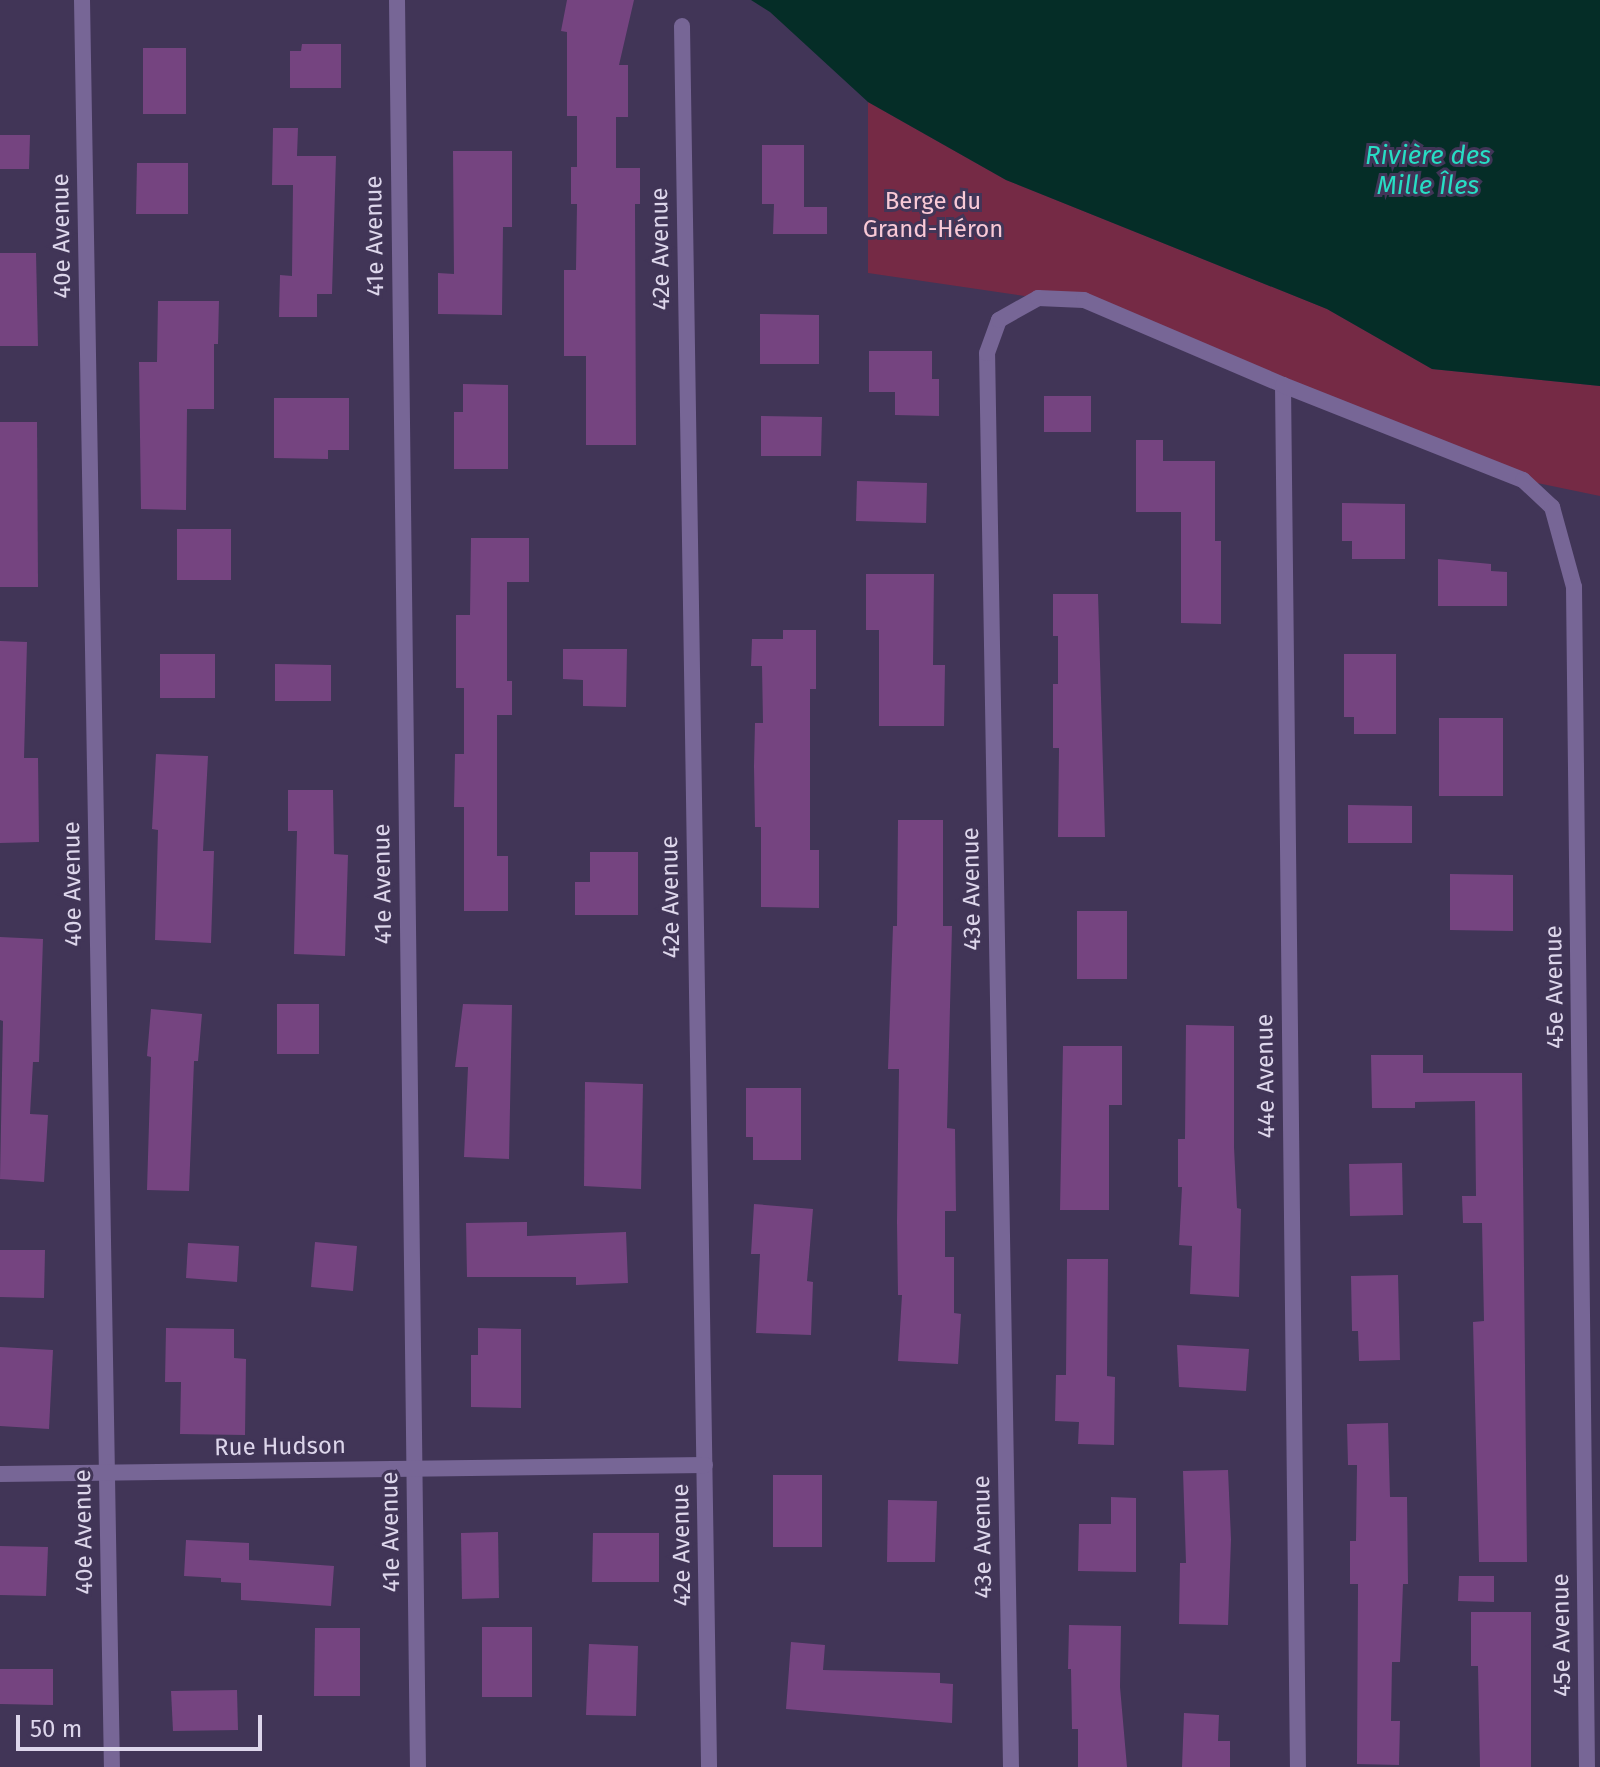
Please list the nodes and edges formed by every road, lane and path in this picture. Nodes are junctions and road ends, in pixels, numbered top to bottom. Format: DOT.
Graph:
graph roads {
  1 [pos="82,0"];
  2 [pos="397,0"];
  3 [pos="682,26"];
  4 [pos="1283,385"];
  5 [pos="705,1465"];
  6 [pos="414,1469"];
  7 [pos="107,1473"];
  8 [pos="0,1474"];
  9 [pos="112,1767"];
  10 [pos="418,1767"];
  11 [pos="709,1767"];
  12 [pos="1011,1767"];
  13 [pos="1298,1767"];
  14 [pos="1587,1767"];
  1 -- 7 [label="street, 40e Avenue"];
  2 -- 6 [label="street, 41e Avenue"];
  3 -- 5 [label="street, 42e Avenue"];
  4 -- 12 [label="street, 43e Avenue"];
  4 -- 13 [label="street, 44e Avenue"];
  4 -- 14 [label="street, 45e Avenue"];
  5 -- 6 [label="street, Rue Hudson"];
  5 -- 11 [label="street, 42e Avenue"];
  6 -- 7 [label="street, Rue Hudson"];
  6 -- 10 [label="street, 41e Avenue"];
  7 -- 8 [label="street, Rue Hudson"];
  7 -- 9 [label="street, 40e Avenue"];
}
